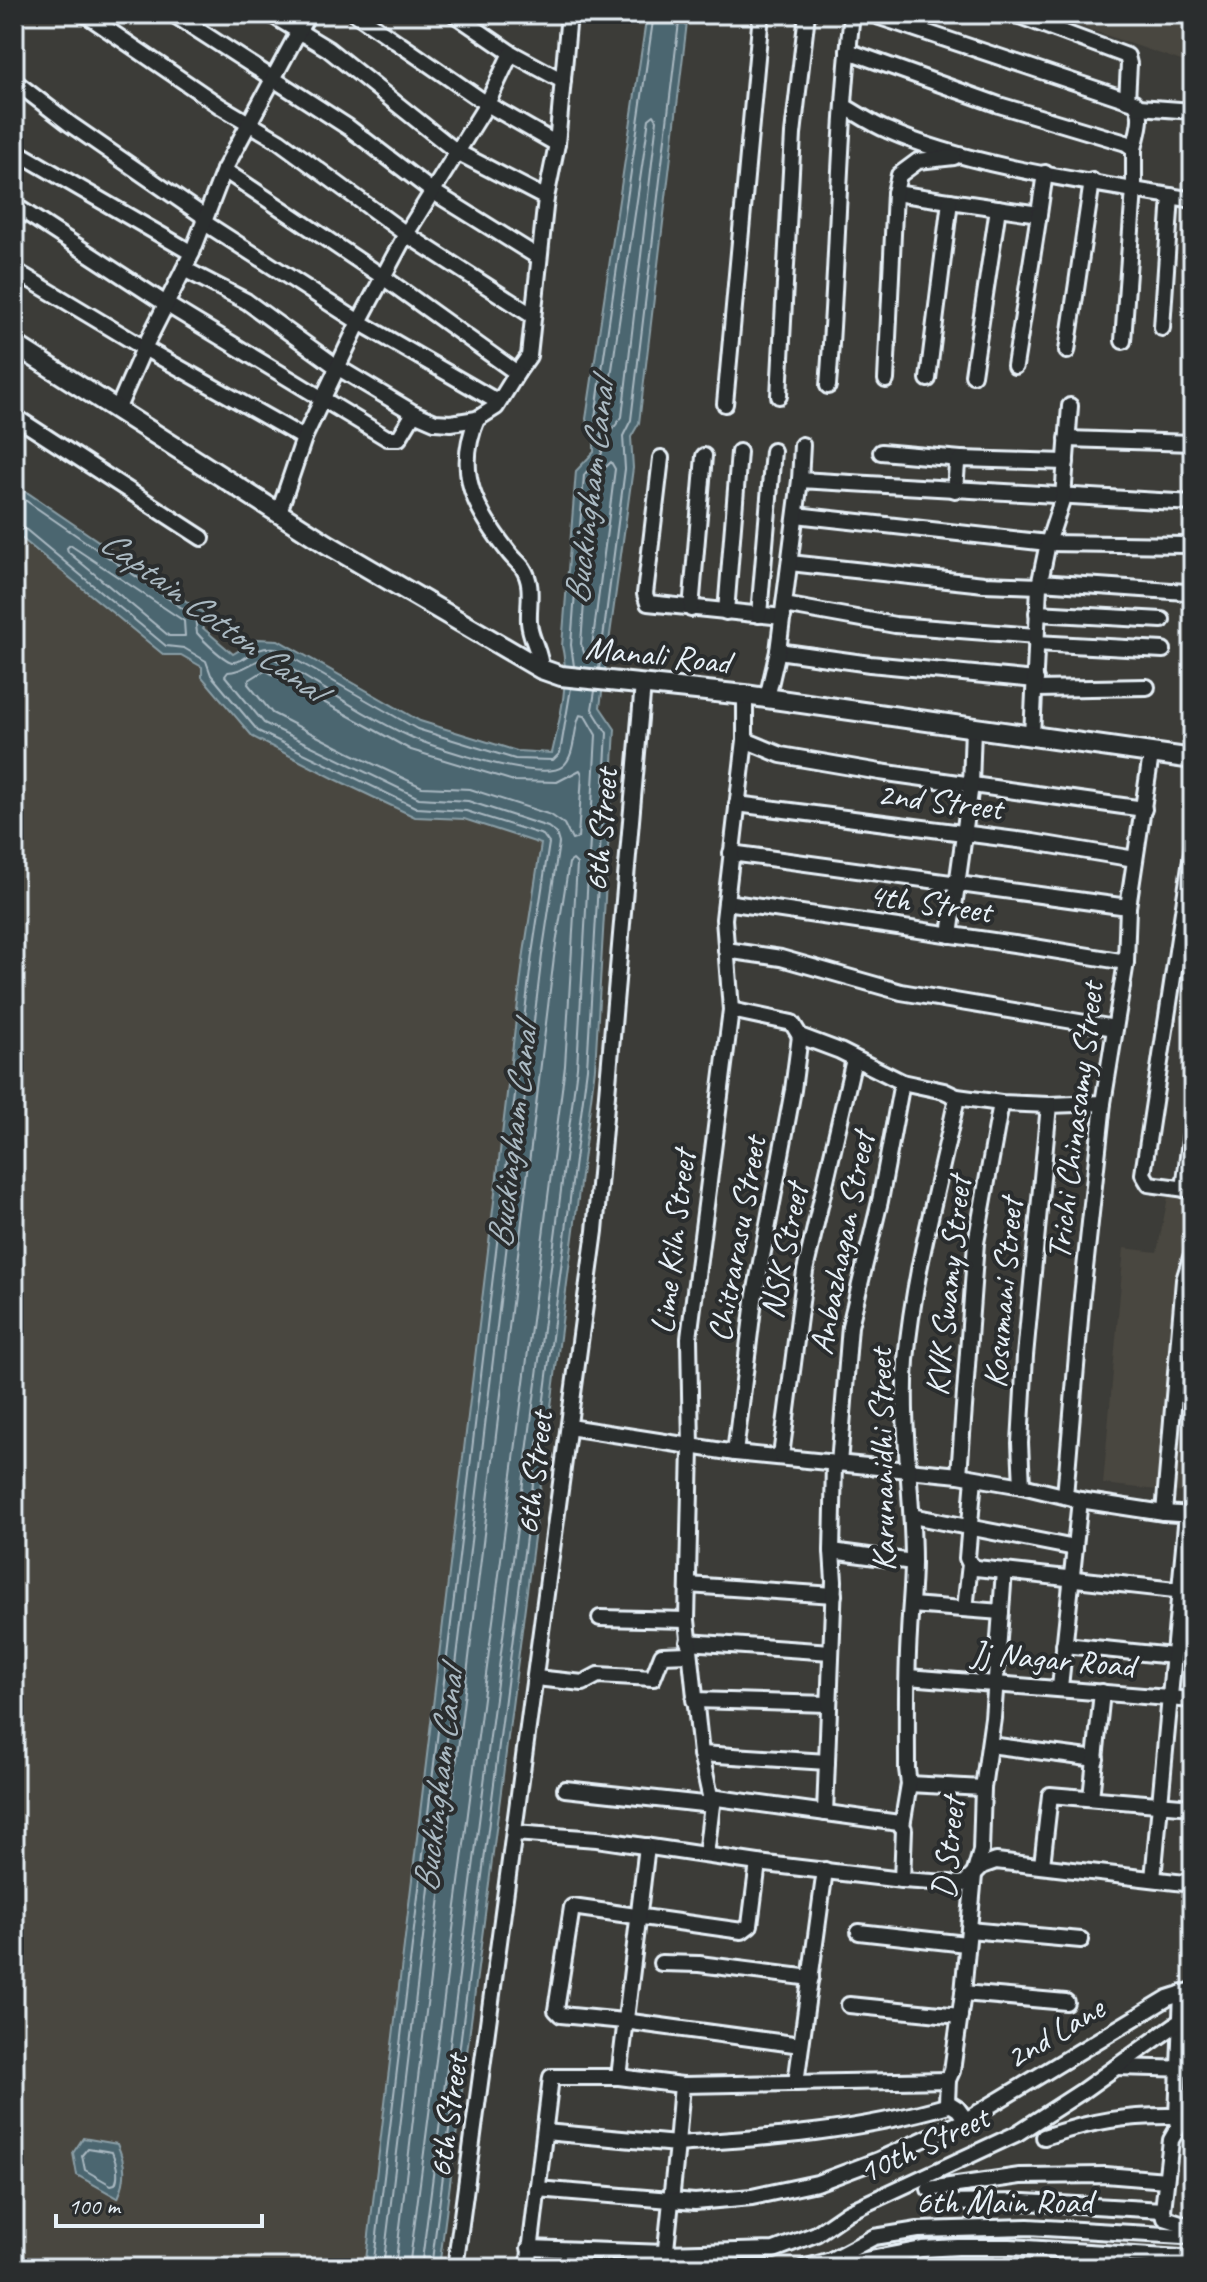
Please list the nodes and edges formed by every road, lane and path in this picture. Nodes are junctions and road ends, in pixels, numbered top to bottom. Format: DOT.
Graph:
graph roads {
  1 [pos="85,14"];
  2 [pos="173,14"];
  3 [pos="270,14"];
  4 [pos="308,14"];
  5 [pos="356,14"];
  6 [pos="454,14"];
  7 [pos="569,14"];
  8 [pos="761,14"];
  9 [pos="807,14"];
  10 [pos="852,14"];
  11 [pos="871,14"];
  12 [pos="1014,14"];
  13 [pos="300,32"];
  14 [pos="848,51"];
  15 [pos="511,53"];
  16 [pos="274,77"];
  17 [pos="14,81"];
  18 [pos="563,81"];
  19 [pos="1133,103"];
  20 [pos="487,104"];
  21 [pos="844,106"];
  22 [pos="1193,111"];
  23 [pos="249,123"];
  24 [pos="557,144"];
  25 [pos="1134,149"];
  26 [pos="14,150"];
  27 [pos="457,152"];
  28 [pos="966,156"];
  29 [pos="224,170"];
  30 [pos="1045,173"];
  31 [pos="1092,181"];
  32 [pos="1134,189"];
  33 [pos="432,191"];
  34 [pos="895,193"];
  35 [pos="1171,196"];
  36 [pos="546,198"];
  37 [pos="1193,200"];
  38 [pos="950,201"];
  39 [pos="14,205"];
  40 [pos="998,208"];
  41 [pos="1039,214"];
  42 [pos="205,223"];
  43 [pos="406,234"];
  44 [pos="192,253"];
  45 [pos="538,257"];
  46 [pos="184,269"];
  47 [pos="14,270"];
  48 [pos="383,277"];
  49 [pos="166,304"];
  50 [pos="533,316"];
  51 [pos="359,322"];
  52 [pos="1162,328"];
  53 [pos="1123,341"];
  54 [pos="14,344"];
  55 [pos="144,348"];
  56 [pos="1067,351"];
  57 [pos="1015,366"];
  58 [pos="337,367"];
  59 [pos="517,373"];
  60 [pos="973,375"];
  61 [pos="928,379"];
  62 [pos="886,380"];
  63 [pos="828,386"];
  64 [pos="779,396"];
  65 [pos="322,401"];
  66 [pos="498,402"];
  67 [pos="725,404"];
  68 [pos="1070,406"];
  69 [pos="117,410"];
  70 [pos="414,413"];
  71 [pos="14,416"];
  72 [pos="477,419"];
  73 [pos="304,438"];
  74 [pos="1067,439"];
  75 [pos="1193,443"];
  76 [pos="802,445"];
  77 [pos="773,451"];
  78 [pos="739,452"];
  79 [pos="881,452"];
  80 [pos="704,456"];
  81 [pos="661,458"];
  82 [pos="961,459"];
  83 [pos="1066,462"];
  84 [pos="800,480"];
  85 [pos="955,490"];
  86 [pos="1063,497"];
  87 [pos="1193,503"];
  88 [pos="279,512"];
  89 [pos="796,515"];
  90 [pos="202,538"];
  91 [pos="1048,543"];
  92 [pos="1185,545"];
  93 [pos="790,563"];
  94 [pos="1039,584"];
  95 [pos="1186,592"];
  96 [pos="691,609"];
  97 [pos="783,611"];
  98 [pos="726,612"];
  99 [pos="1037,613"];
  100 [pos="759,615"];
  101 [pos="1162,620"];
  102 [pos="1036,640"];
  103 [pos="1163,650"];
  104 [pos="778,651"];
  105 [pos="541,669"];
  106 [pos="643,684"];
  107 [pos="1036,685"];
  108 [pos="1147,687"];
  109 [pos="745,695"];
  110 [pos="767,698"];
  111 [pos="973,728"];
  112 [pos="1032,736"];
  113 [pos="745,740"];
  114 [pos="1151,755"];
  115 [pos="1193,759"];
  116 [pos="971,785"];
  117 [pos="737,804"];
  118 [pos="1144,809"];
  119 [pos="964,834"];
  120 [pos="1193,846"];
  121 [pos="731,853"];
  122 [pos="1135,859"];
  123 [pos="957,885"];
  124 [pos="726,902"];
  125 [pos="1128,907"];
  126 [pos="950,935"];
  127 [pos="726,950"];
  128 [pos="1126,962"];
  129 [pos="731,1010"];
  130 [pos="1115,1028"];
  131 [pos="800,1036"];
  132 [pos="854,1059"];
  133 [pos="902,1082"];
  134 [pos="957,1097"];
  135 [pos="1001,1103"];
  136 [pos="1103,1103"];
  137 [pos="1049,1105"];
  138 [pos="1193,1117"];
  139 [pos="1188,1190"];
  140 [pos="1193,1251"];
  141 [pos="569,1427"];
  142 [pos="691,1447"];
  143 [pos="735,1453"];
  144 [pos="781,1456"];
  145 [pos="836,1464"];
  146 [pos="907,1471"];
  147 [pos="966,1477"];
  148 [pos="1022,1486"];
  149 [pos="1073,1498"];
  150 [pos="1164,1513"];
  151 [pos="1190,1514"];
  152 [pos="912,1516"];
  153 [pos="969,1526"];
  154 [pos="1075,1548"];
  155 [pos="832,1551"];
  156 [pos="913,1562"];
  157 [pos="970,1564"];
  158 [pos="1004,1571"];
  159 [pos="1071,1580"];
  160 [pos="688,1585"];
  161 [pos="1186,1591"];
  162 [pos="834,1595"];
  163 [pos="911,1605"];
  164 [pos="965,1609"];
  165 [pos="1001,1612"];
  166 [pos="600,1618"];
  167 [pos="687,1620"];
  168 [pos="1064,1645"];
  169 [pos="688,1648"];
  170 [pos="831,1652"];
  171 [pos="1173,1656"];
  172 [pos="908,1677"];
  173 [pos="536,1678"];
  174 [pos="995,1683"];
  175 [pos="1060,1687"];
  176 [pos="1102,1692"];
  177 [pos="1168,1697"];
  178 [pos="694,1700"];
  179 [pos="1193,1700"];
  180 [pos="828,1704"];
  181 [pos="990,1745"];
  182 [pos="701,1754"];
  183 [pos="1096,1759"];
  184 [pos="827,1762"];
  185 [pos="909,1784"];
  186 [pos="983,1788"];
  187 [pos="565,1789"];
  188 [pos="1091,1798"];
  189 [pos="711,1801"];
  190 [pos="1159,1804"];
  191 [pos="1193,1807"];
  192 [pos="825,1813"];
  193 [pos="902,1826"];
  194 [pos="514,1833"];
  195 [pos="647,1846"];
  196 [pos="706,1855"];
  197 [pos="758,1863"];
  198 [pos="1042,1865"];
  199 [pos="825,1870"];
  200 [pos="974,1875"];
  201 [pos="1153,1879"];
  202 [pos="902,1880"];
  203 [pos="1193,1884"];
  204 [pos="637,1914"];
  205 [pos="859,1932"];
  206 [pos="968,1937"];
  207 [pos="1081,1940"];
  208 [pos="661,1963"];
  209 [pos="811,1978"];
  210 [pos="1188,1992"];
  211 [pos="963,1993"];
  212 [pos="1066,2002"];
  213 [pos="849,2005"];
  214 [pos="960,2016"];
  215 [pos="1188,2020"];
  216 [pos="624,2021"];
  217 [pos="801,2045"];
  218 [pos="1116,2067"];
  219 [pos="1186,2068"];
  220 [pos="619,2077"];
  221 [pos="948,2080"];
  222 [pos="796,2083"];
  223 [pos="682,2085"];
  224 [pos="949,2105"];
  225 [pos="1177,2116"];
  226 [pos="966,2120"];
  227 [pos="545,2132"];
  228 [pos="1044,2137"];
  229 [pos="677,2144"];
  230 [pos="1166,2180"];
  231 [pos="537,2189"];
  232 [pos="929,2189"];
  233 [pos="673,2198"];
  234 [pos="940,2203"];
  235 [pos="1163,2210"];
  236 [pos="1186,2229"];
  237 [pos="529,2248"];
  238 [pos="831,2260"];
  239 [pos="665,2261"];
  240 [pos="1182,2263"];
  241 [pos="455,2268"];
  242 [pos="528,2268"];
  243 [pos="803,2268"];
  1 -- 23 [label="street"];
  2 -- 16 [label="street"];
  3 -- 13 [label="street"];
  4 -- 13 [label="street"];
  5 -- 20 [label="street"];
  6 -- 15 [label="street"];
  7 -- 18 [label="street"];
  8 -- 67 [label="street"];
  9 -- 64 [label="street"];
  10 -- 14 [label="street"];
  11 -- 19 [label="street"];
  12 -- 19 [label="street"];
  13 -- 16 [label="street"];
  13 -- 27 [label="street"];
  14 -- 21 [label="street"];
  14 -- 25 [label="street"];
  15 -- 18 [label="street"];
  15 -- 20 [label="street"];
  16 -- 23 [label="street"];
  16 -- 33 [label="street"];
  17 -- 42 [label="street"];
  18 -- 24 [label="street"];
  19 -- 22 [label="street"];
  19 -- 25 [label="street"];
  20 -- 24 [label="street"];
  20 -- 27 [label="street"];
  21 -- 28 [label="street"];
  21 -- 63 [label="street"];
  23 -- 29 [label="street"];
  23 -- 43 [label="street"];
  24 -- 36 [label="street"];
  25 -- 32 [label="street"];
  26 -- 44 [label="street"];
  27 -- 33 [label="street"];
  27 -- 36 [label="street"];
  28 -- 30 [label="street"];
  28 -- 34 [label="street"];
  29 -- 42 [label="street"];
  29 -- 48 [label="street"];
  30 -- 31 [label="street"];
  30 -- 41 [label="street"];
  31 -- 32 [label="street"];
  31 -- 56 [label="street"];
  32 -- 35 [label="street"];
  32 -- 53 [label="street"];
  33 -- 43 [label="street"];
  33 -- 45 [label="street"];
  34 -- 38 [label="street"];
  34 -- 62 [label="street"];
  35 -- 37 [label="street"];
  35 -- 52 [label="street"];
  36 -- 45 [label="street"];
  38 -- 40 [label="street"];
  38 -- 61 [label="street"];
  39 -- 49 [label="street"];
  40 -- 41 [label="street"];
  40 -- 60 [label="street"];
  41 -- 57 [label="street"];
  42 -- 44 [label="street"];
  42 -- 51 [label="street"];
  43 -- 48 [label="street"];
  43 -- 50 [label="street"];
  44 -- 46 [label="street"];
  45 -- 50 [label="street"];
  46 -- 49 [label="street"];
  46 -- 58 [label="street"];
  47 -- 55 [label="street"];
  48 -- 51 [label="street"];
  48 -- 59 [label="street"];
  49 -- 55 [label="street"];
  49 -- 65 [label="street"];
  50 -- 59 [label="street"];
  51 -- 58 [label="street"];
  51 -- 66 [label="street"];
  54 -- 69 [label="main road, Manali Road"];
  55 -- 69 [label="street"];
  55 -- 73 [label="street"];
  58 -- 65 [label="street"];
  58 -- 70 [label="street"];
  59 -- 66 [label="street"];
  65 -- 70 [label="street"];
  65 -- 73 [label="street"];
  66 -- 72 [label="street"];
  68 -- 74 [label="street"];
  69 -- 88 [label="main road, Manali Road"];
  70 -- 72 [label="street"];
  71 -- 90 [label="street"];
  72 -- 105 [label="street"];
  73 -- 88 [label="street"];
  74 -- 75 [label="street"];
  74 -- 83 [label="street"];
  76 -- 84 [label="street"];
  77 -- 100 [label="street"];
  78 -- 98 [label="street"];
  79 -- 82 [label="street"];
  80 -- 96 [label="street"];
  81 -- 96 [label="street"];
  82 -- 83 [label="street"];
  82 -- 85 [label="street"];
  83 -- 86 [label="street"];
  84 -- 85 [label="street"];
  84 -- 89 [label="street"];
  85 -- 86 [label="street"];
  86 -- 87 [label="street"];
  86 -- 91 [label="street"];
  88 -- 105 [label="main road, Manali Road"];
  89 -- 91 [label="street"];
  89 -- 93 [label="street"];
  91 -- 92 [label="street"];
  91 -- 94 [label="street"];
  93 -- 94 [label="street"];
  93 -- 97 [label="street"];
  94 -- 95 [label="street"];
  94 -- 99 [label="street"];
  96 -- 98 [label="street"];
  97 -- 100 [label="street"];
  97 -- 102 [label="street"];
  97 -- 104 [label="street"];
  98 -- 100 [label="street"];
  99 -- 101 [label="street"];
  99 -- 102 [label="street"];
  102 -- 103 [label="street"];
  102 -- 107 [label="street"];
  104 -- 107 [label="street"];
  104 -- 110 [label="street"];
  105 -- 106 [label="main road, Manali Road"];
  106 -- 109 [label="main road, Manali Road"];
  106 -- 141 [label="street, 6th Street"];
  107 -- 108 [label="street"];
  107 -- 112 [label="street"];
  109 -- 110 [label="main road, Manali Road"];
  109 -- 113 [label="street, Lime Kiln Street"];
  110 -- 111 [label="main road, Manali Road"];
  111 -- 112 [label="main road, Manali Road"];
  111 -- 116 [label="street"];
  112 -- 114 [label="main road, Manali Road"];
  113 -- 116 [label="street"];
  113 -- 117 [label="street, Lime Kiln Street"];
  114 -- 115 [label="main road, Manali Road"];
  114 -- 118 [label="street, Trichi Chinasamy Street"];
  116 -- 118 [label="street"];
  116 -- 119 [label="street"];
  117 -- 119 [label="street, 2nd Street"];
  117 -- 121 [label="street, Lime Kiln Street"];
  118 -- 122 [label="street, Trichi Chinasamy Street"];
  119 -- 122 [label="street, 2nd Street"];
  119 -- 123 [label="street"];
  120 -- 139 [label="street"];
  121 -- 123 [label="street"];
  121 -- 124 [label="street, Lime Kiln Street"];
  122 -- 125 [label="street, Trichi Chinasamy Street"];
  123 -- 125 [label="street"];
  123 -- 126 [label="street"];
  124 -- 126 [label="street, 4th Street"];
  124 -- 127 [label="street, Lime Kiln Street"];
  125 -- 128 [label="street, Trichi Chinasamy Street"];
  126 -- 128 [label="street, 4th Street"];
  127 -- 129 [label="street, Lime Kiln Street"];
  127 -- 130 [label="street"];
  128 -- 130 [label="street, Trichi Chinasamy Street"];
  129 -- 131 [label="street"];
  129 -- 142 [label="street, Lime Kiln Street"];
  130 -- 136 [label="street, Trichi Chinasamy Street"];
  131 -- 132 [label="street"];
  131 -- 143 [label="street, Chitrarasu Street"];
  132 -- 133 [label="street"];
  132 -- 144 [label="street, NSK Street"];
  133 -- 134 [label="street"];
  133 -- 145 [label="street, Anbazhagan Street"];
  134 -- 135 [label="street"];
  134 -- 146 [label="street, Karunanidhi Street"];
  135 -- 137 [label="street"];
  135 -- 147 [label="street, KVK Swamy Street"];
  136 -- 137 [label="street"];
  136 -- 149 [label="street, Trichi Chinasamy Street"];
  137 -- 148 [label="street, Kosumani Street"];
  138 -- 139 [label="street"];
  140 -- 150 [label="street"];
  141 -- 142 [label="street"];
  141 -- 173 [label="street, 6th Street"];
  142 -- 143 [label="street"];
  142 -- 160 [label="street, Lime Kiln Street"];
  143 -- 144 [label="street"];
  144 -- 145 [label="street"];
  145 -- 146 [label="street"];
  145 -- 155 [label="street, Anbazhagan Street"];
  146 -- 147 [label="street"];
  146 -- 152 [label="street, Karunanidhi Street"];
  147 -- 148 [label="street"];
  147 -- 153 [label="street, KVK Swamy Street"];
  148 -- 149 [label="street"];
  149 -- 150 [label="street"];
  149 -- 154 [label="street, Trichi Chinasamy Street"];
  150 -- 151 [label="street"];
  151 -- 161 [label="street"];
  152 -- 153 [label="street"];
  152 -- 156 [label="street, Karunanidhi Street"];
  153 -- 154 [label="street"];
  153 -- 157 [label="street, KVK Swamy Street"];
  154 -- 159 [label="street, Trichi Chinasamy Street"];
  155 -- 156 [label="street"];
  155 -- 162 [label="street, Anbazhagan Street"];
  156 -- 163 [label="street, Karunanidhi Street"];
  157 -- 158 [label="street"];
  157 -- 164 [label="street, KVK Swamy Street"];
  158 -- 159 [label="street"];
  158 -- 165 [label="street, D Street"];
  159 -- 161 [label="street"];
  159 -- 168 [label="street, Trichi Chinasamy Street"];
  160 -- 162 [label="street"];
  160 -- 167 [label="street, Lime Kiln Street"];
  161 -- 171 [label="street"];
  162 -- 170 [label="street, Anbazhagan Street"];
  163 -- 164 [label="street"];
  163 -- 172 [label="street, Karunanidhi Street"];
  164 -- 165 [label="street"];
  165 -- 174 [label="street, D Street"];
  166 -- 167 [label="street"];
  167 -- 169 [label="street, Lime Kiln Street"];
  168 -- 171 [label="street"];
  168 -- 175 [label="street, Trichi Chinasamy Street"];
  169 -- 170 [label="street"];
  169 -- 173 [label="street"];
  169 -- 178 [label="street, Lime Kiln Street"];
  170 -- 180 [label="street, Anbazhagan Street"];
  171 -- 177 [label="street"];
  172 -- 174 [label="street, Jj Nagar Road"];
  172 -- 185 [label="street, Karunanidhi Street"];
  173 -- 194 [label="street, 6th Street"];
  174 -- 175 [label="street, Jj Nagar Road"];
  174 -- 181 [label="street, D Street"];
  175 -- 176 [label="street, Jj Nagar Road"];
  176 -- 177 [label="street, Jj Nagar Road"];
  176 -- 183 [label="street"];
  177 -- 179 [label="street, Jj Nagar Road"];
  177 -- 190 [label="street"];
  178 -- 180 [label="street"];
  178 -- 182 [label="street, Lime Kiln Street"];
  180 -- 184 [label="street, Anbazhagan Street"];
  181 -- 183 [label="street"];
  181 -- 186 [label="street, D Street"];
  182 -- 184 [label="street"];
  182 -- 189 [label="street, Lime Kiln Street"];
  183 -- 188 [label="street"];
  184 -- 192 [label="street, Anbazhagan Street"];
  185 -- 186 [label="street"];
  185 -- 193 [label="street, Karunanidhi Street"];
  186 -- 200 [label="street, D Street"];
  187 -- 189 [label="street"];
  188 -- 190 [label="street"];
  188 -- 198 [label="street"];
  189 -- 192 [label="street"];
  189 -- 196 [label="street, Lime Kiln Street"];
  190 -- 191 [label="street"];
  190 -- 201 [label="street"];
  192 -- 193 [label="street"];
  193 -- 202 [label="street, Karunanidhi Street"];
  194 -- 195 [label="street"];
  194 -- 241 [label="street, 6th Street"];
  195 -- 196 [label="street"];
  195 -- 204 [label="street"];
  196 -- 197 [label="street"];
  197 -- 199 [label="street"];
  197 -- 204 [label="street"];
  198 -- 200 [label="street"];
  198 -- 201 [label="street"];
  199 -- 202 [label="street"];
  199 -- 209 [label="street"];
  200 -- 202 [label="street"];
  200 -- 206 [label="street, D Street"];
  201 -- 203 [label="street"];
  204 -- 216 [label="street"];
  204 -- 216 [label="street"];
  205 -- 206 [label="street"];
  206 -- 207 [label="street"];
  206 -- 211 [label="street, D Street"];
  208 -- 209 [label="street"];
  209 -- 217 [label="street"];
  210 -- 215 [label="street"];
  210 -- 226 [label="street, 2nd Lane"];
  211 -- 212 [label="street"];
  211 -- 214 [label="street, D Street"];
  213 -- 214 [label="street"];
  214 -- 221 [label="street, D Street"];
  215 -- 218 [label="street, 10th Street"];
  215 -- 219 [label="street"];
  216 -- 217 [label="street"];
  216 -- 220 [label="street"];
  217 -- 222 [label="street"];
  218 -- 219 [label="street"];
  218 -- 239 [label="street, 10th Street"];
  219 -- 225 [label="street"];
  220 -- 223 [label="street"];
  220 -- 227 [label="street"];
  221 -- 222 [label="street"];
  221 -- 224 [label="street, D Street"];
  222 -- 223 [label="street"];
  223 -- 229 [label="street"];
  224 -- 226 [label="street"];
  224 -- 229 [label="street"];
  225 -- 228 [label="street"];
  225 -- 230 [label="street"];
  226 -- 233 [label="street, 2nd Lane"];
  227 -- 229 [label="street"];
  227 -- 231 [label="street"];
  229 -- 233 [label="street"];
  230 -- 232 [label="street"];
  230 -- 235 [label="street"];
  231 -- 233 [label="street, 2nd Lane"];
  231 -- 237 [label="street"];
  233 -- 239 [label="street"];
  234 -- 235 [label="street"];
  235 -- 236 [label="street"];
  236 -- 238 [label="street, 6th Main Road"];
  236 -- 240 [label="street"];
  237 -- 239 [label="street, 10th Street"];
  237 -- 242 [label="street"];
  238 -- 240 [label="street, 6th Main Road"];
  238 -- 243 [label="street, 6th Main Road"];
}
